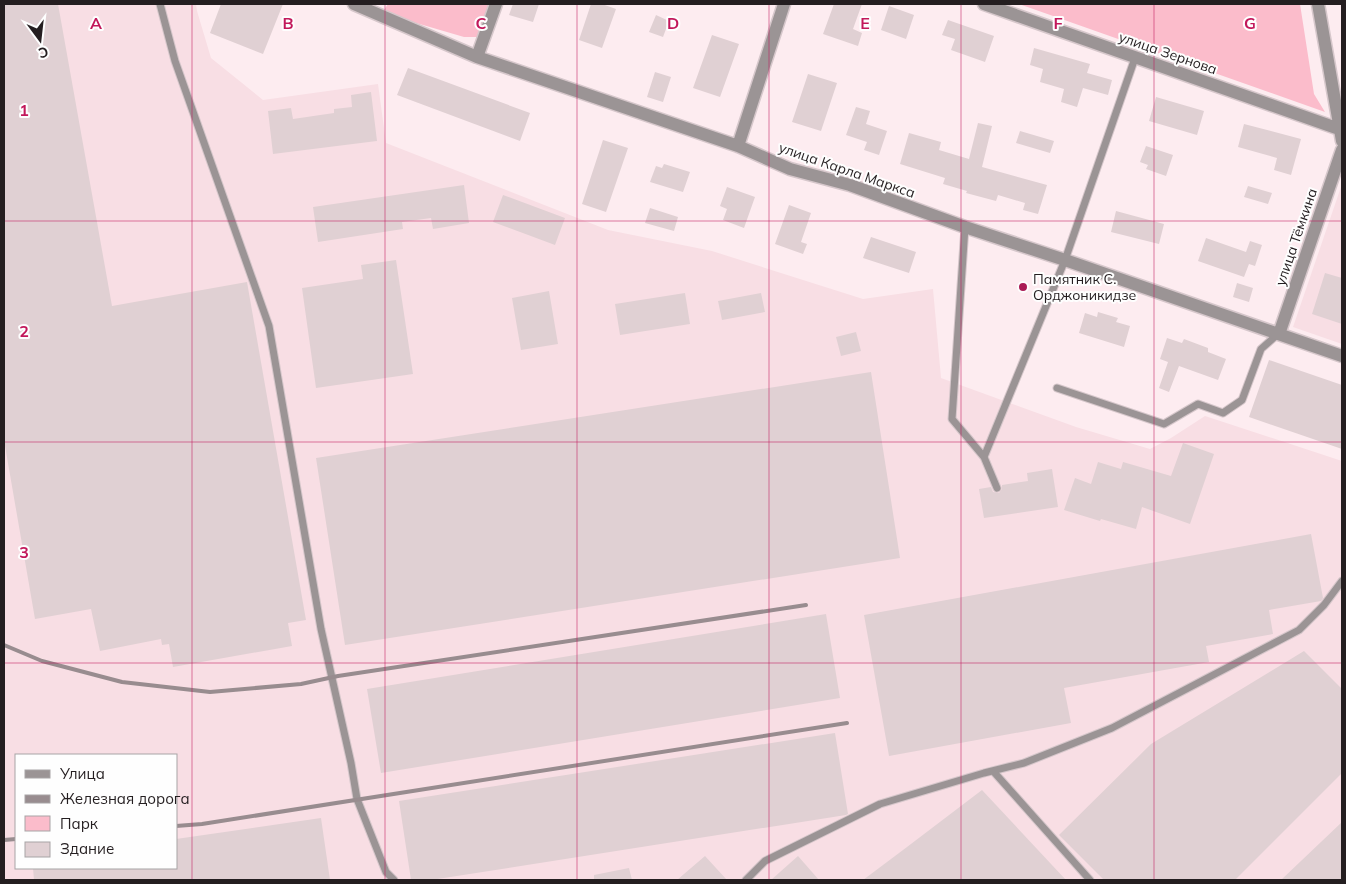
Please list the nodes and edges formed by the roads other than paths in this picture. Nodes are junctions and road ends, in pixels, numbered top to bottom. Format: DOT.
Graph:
graph roads {
  1 [pos="160,4"];
  2 [pos="354,4"];
  3 [pos="496,4"];
  4 [pos="784,4"];
  5 [pos="984,4"];
  6 [pos="1318,4"];
  7 [pos="477,57"];
  8 [pos="1135,58"];
  9 [pos="1342,134"];
  10 [pos="738,146"];
  11 [pos="1342,150"];
  12 [pos="965,227"];
  13 [pos="1065,260"];
  14 [pos="1278,334"];
  15 [pos="1342,356"];
  16 [pos="1057,388"];
  17 [pos="984,457"];
  18 [pos="997,488"];
  19 [pos="1342,581"];
  20 [pos="993,771"];
  21 [pos="394,880"];
  22 [pos="746,880"];
  23 [pos="1090,880"];
  1 -- 21 [label="lane"];
  2 -- 7 [label="street, улица Карла Маркса"];
  3 -- 7 [label="street"];
  4 -- 10 [label="street"];
  5 -- 8 [label="street, улица Зернова"];
  6 -- 9 [label="street"];
  7 -- 10 [label="street, улица Карла Маркса"];
  8 -- 9 [label="street, улица Зернова"];
  8 -- 13 [label="lane"];
  10 -- 12 [label="street, улица Карла Маркса"];
  11 -- 14 [label="street, улица Тёмкина"];
  12 -- 13 [label="street, улица Карла Маркса"];
  12 -- 17 [label="lane"];
  13 -- 14 [label="street, улица Карла Маркса"];
  13 -- 17 [label="lane"];
  14 -- 15 [label="street, улица Карла Маркса"];
  14 -- 16 [label="lane"];
  17 -- 18 [label="lane"];
  19 -- 20 [label="lane"];
  20 -- 22 [label="lane"];
  20 -- 23 [label="lane"];
}
